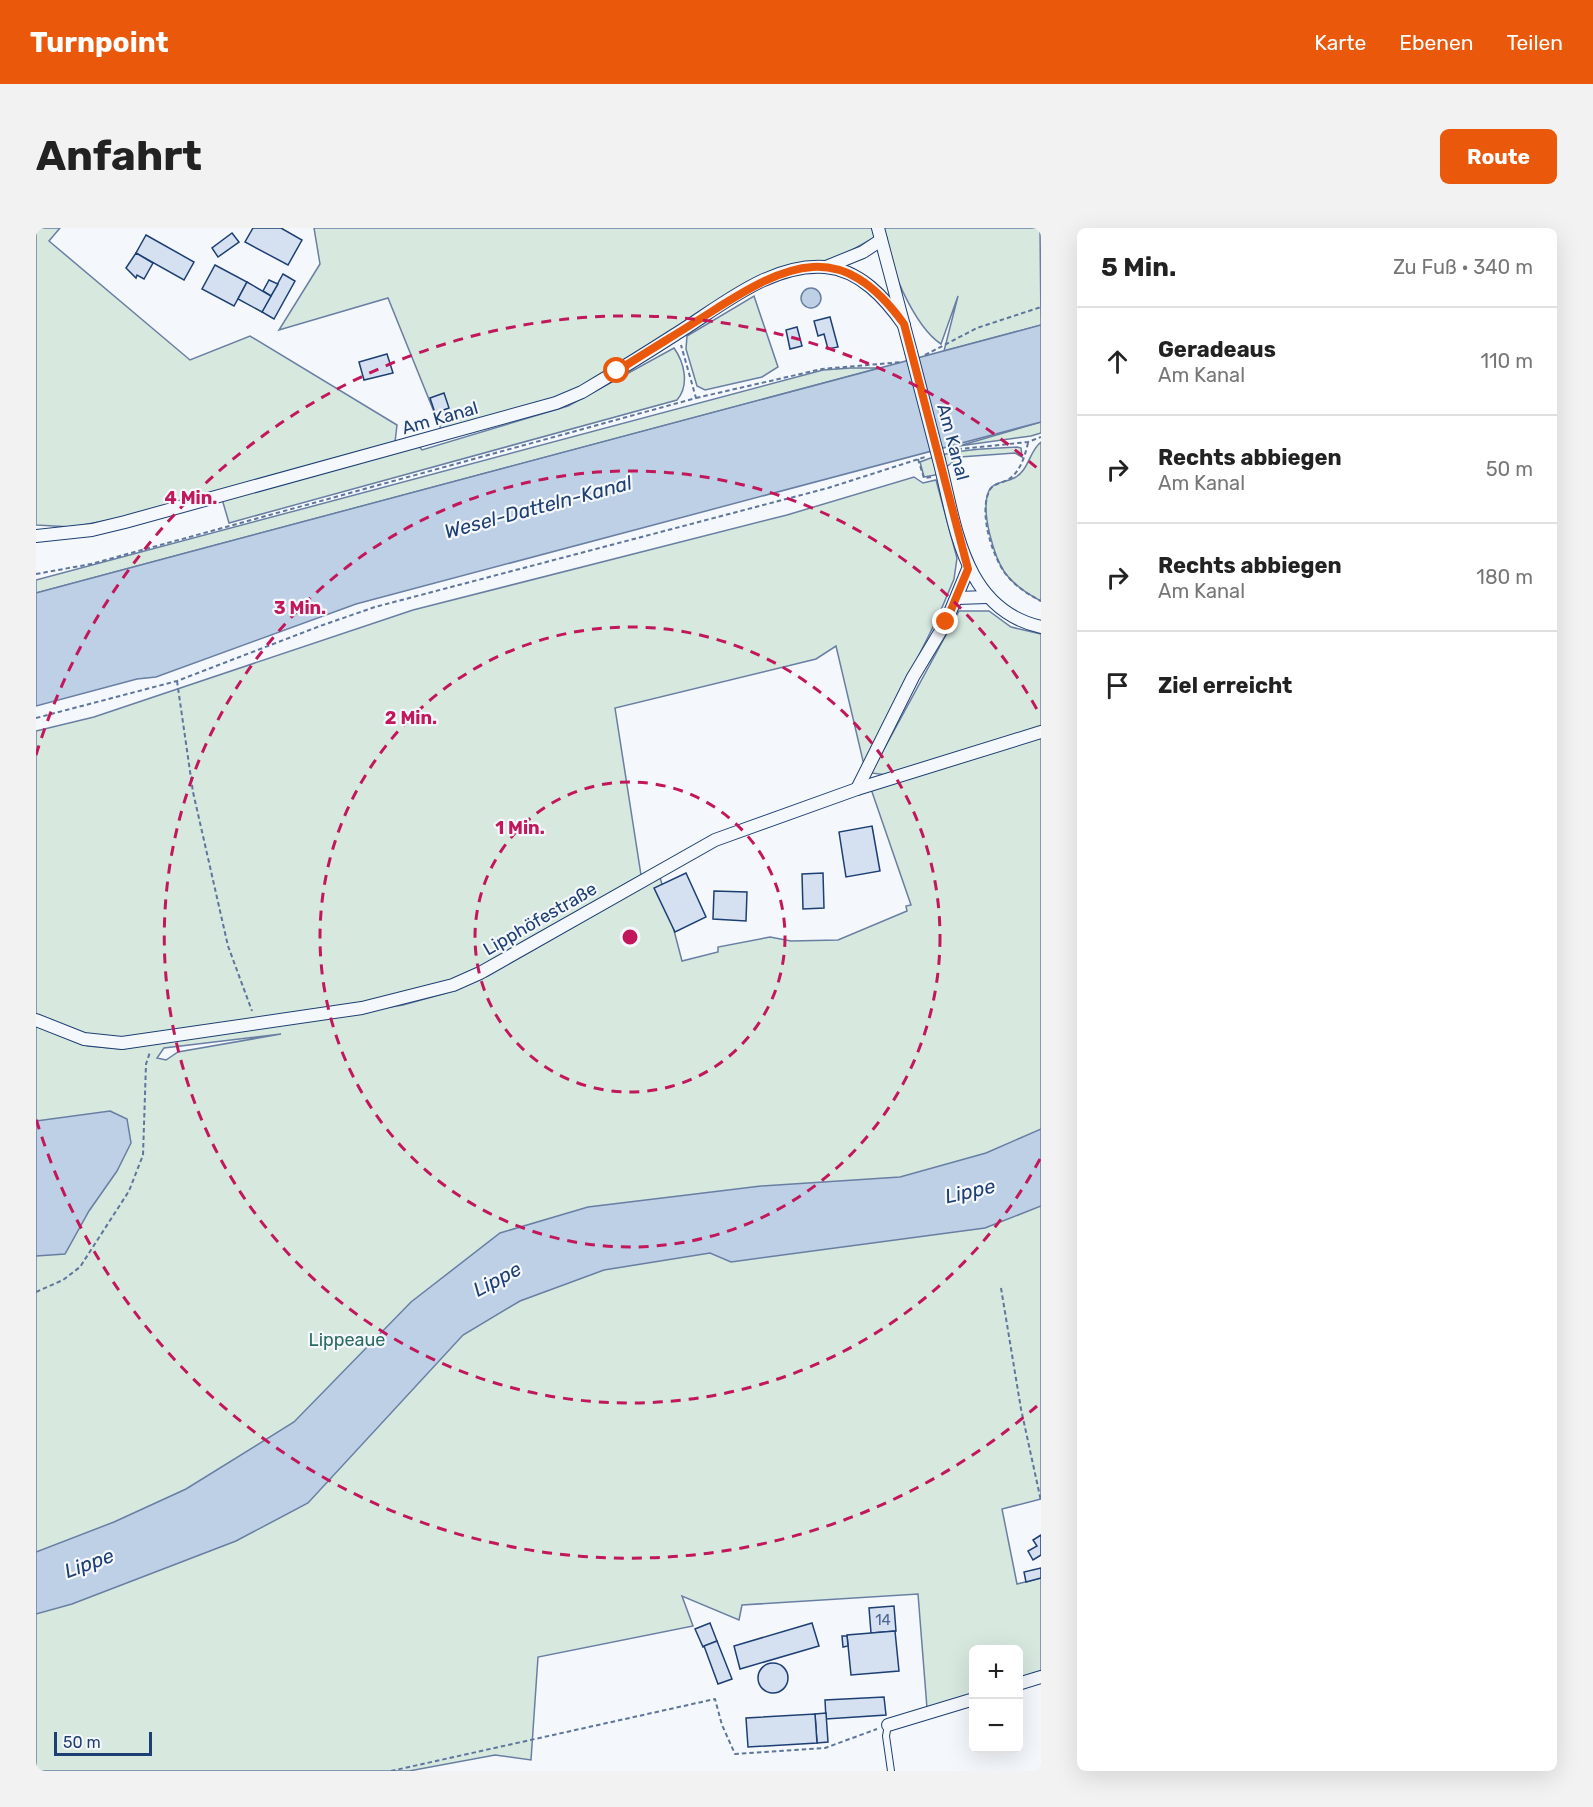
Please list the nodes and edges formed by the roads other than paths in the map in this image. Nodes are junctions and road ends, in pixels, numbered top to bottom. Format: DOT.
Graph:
graph roads {
  1 [pos="879,234"];
  2 [pos="826,267"];
  3 [pos="904,324"];
  4 [pos="36,536"];
  5 [pos="968,569"];
  6 [pos="987,597"];
  7 [pos="957,598"];
  8 [pos="1041,627"];
  9 [pos="1041,732"];
  10 [pos="857,789"];
  11 [pos="36,1020"];
  12 [pos="1041,1677"];
  13 [pos="1023,1682"];
  14 [pos="969,1701"];
  15 [pos="888,1725"];
  16 [pos="891,1771"];
  1 -- 2 [label="street, Am Kanal"];
  1 -- 3 [label="street, Am Kanal"];
  2 -- 3 [label="street, Am Kanal"];
  2 -- 4 [label="street, Am Kanal"];
  3 -- 5 [label="street, Am Kanal, bridge"];
  5 -- 6 [label="street, Am Kanal"];
  5 -- 7 [label="street"];
  6 -- 7 [label="street"];
  6 -- 8 [label="street, Am Kanal"];
  7 -- 10 [label="street"];
  9 -- 10 [label="street, Lipphöfestraße"];
  10 -- 11 [label="street, Lipphöfestraße"];
  12 -- 13 [label="street"];
  14 -- 15 [label="street"];
  15 -- 16 [label="lane"];
}
